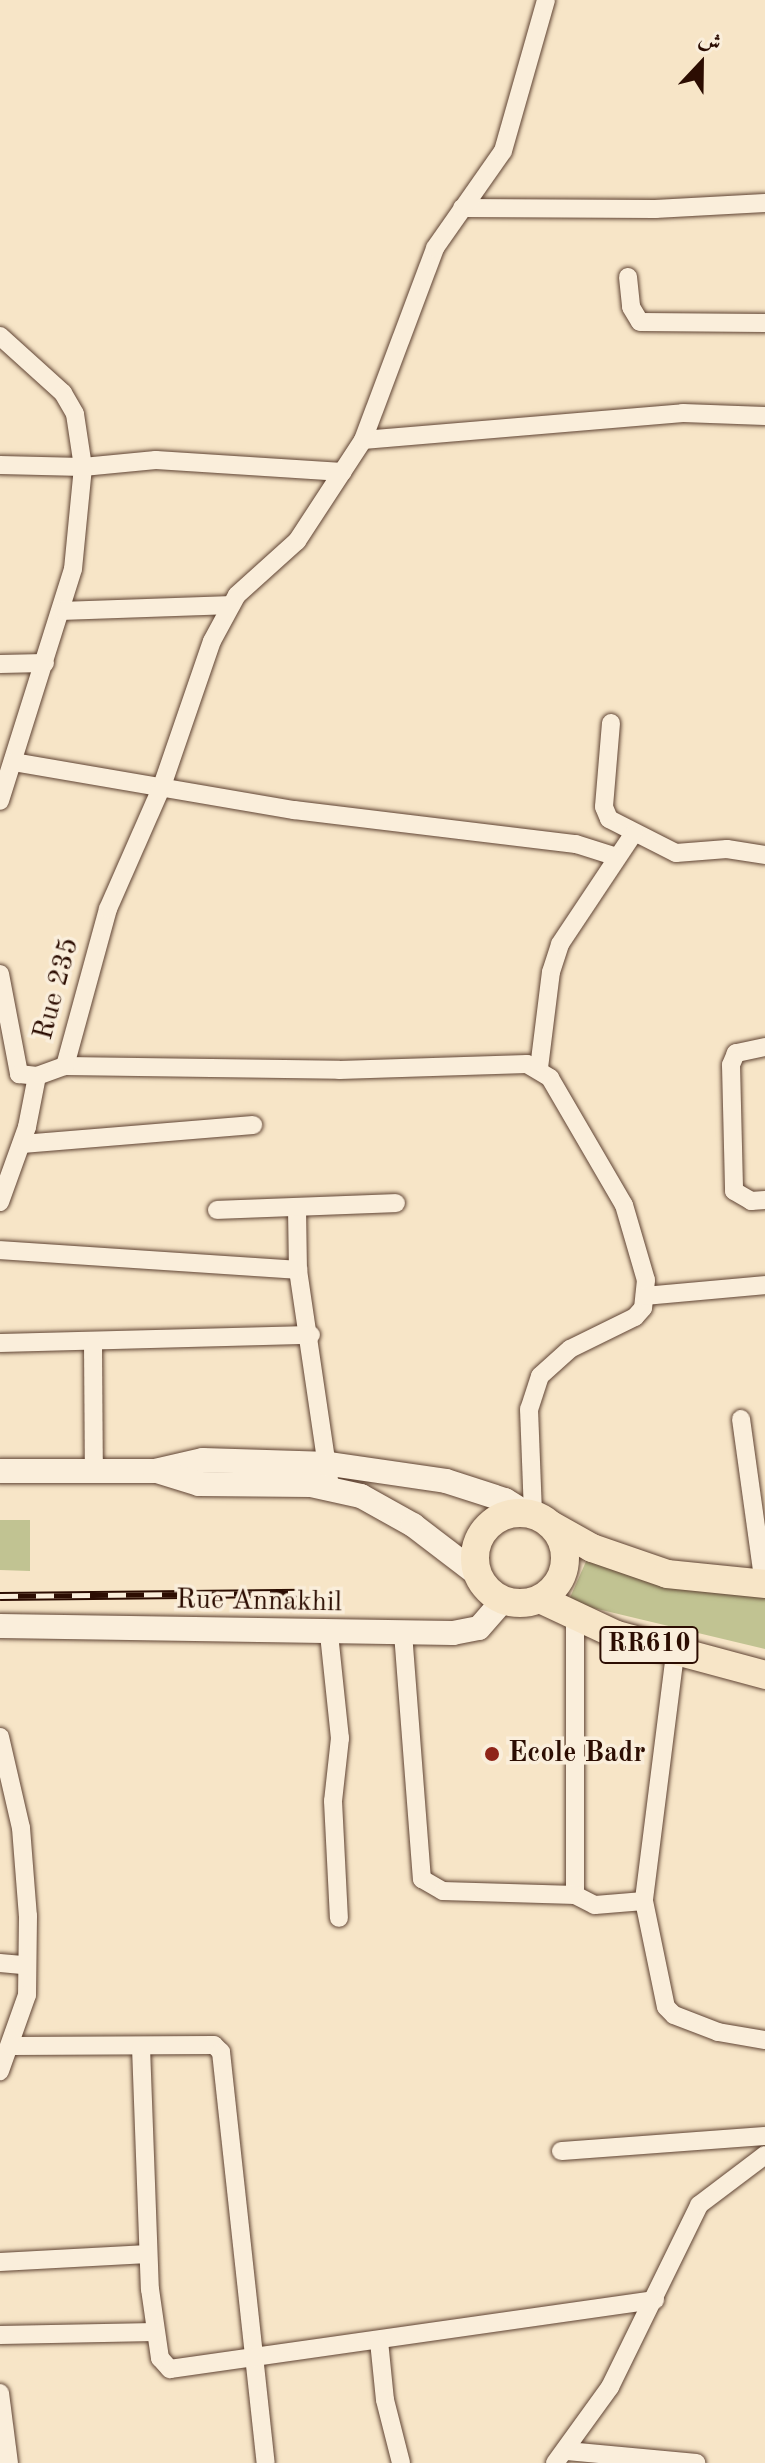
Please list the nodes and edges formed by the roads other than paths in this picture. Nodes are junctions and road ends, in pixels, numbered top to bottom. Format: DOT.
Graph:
graph roads {
  1 [pos="546,0"];
  2 [pos="765,203"];
  3 [pos="462,208"];
  4 [pos="628,277"];
  5 [pos="765,323"];
  6 [pos="0,336"];
  7 [pos="765,416"];
  8 [pos="363,440"];
  9 [pos="0,465"];
  10 [pos="83,467"];
  11 [pos="343,472"];
  12 [pos="231,605"];
  13 [pos="62,611"];
  14 [pos="45,663"];
  15 [pos="0,664"];
  16 [pos="611,723"];
  17 [pos="13,762"];
  18 [pos="162,786"];
  19 [pos="1,794"];
  20 [pos="634,833"];
  21 [pos="765,855"];
  22 [pos="617,857"];
  23 [pos="0,974"];
  24 [pos="765,1047"];
  25 [pos="65,1066"];
  26 [pos="539,1068"];
  27 [pos="19,1075"];
  28 [pos="253,1125"];
  29 [pos="13,1153"];
  30 [pos="765,1200"];
  31 [pos="0,1202"];
  32 [pos="396,1203"];
  33 [pos="297,1208"];
  34 [pos="217,1210"];
  35 [pos="0,1250"];
  36 [pos="298,1270"];
  37 [pos="765,1285"];
  38 [pos="645,1296"];
  39 [pos="311,1335"];
  40 [pos="0,1343"];
  41 [pos="93,1344"];
  42 [pos="741,1419"];
  43 [pos="0,1471"];
  44 [pos="94,1472"];
  45 [pos="330,1476"];
  46 [pos="537,1517"];
  47 [pos="477,1574"];
  48 [pos="764,1584"];
  49 [pos="540,1599"];
  50 [pos="503,1600"];
  51 [pos="575,1619"];
  52 [pos="0,1626"];
  53 [pos="403,1633"];
  54 [pos="329,1634"];
  55 [pos="675,1654"];
  56 [pos="765,1675"];
  57 [pos="0,1737"];
  58 [pos="575,1895"];
  59 [pos="644,1901"];
  60 [pos="339,1918"];
  61 [pos="0,1963"];
  62 [pos="25,1965"];
  63 [pos="765,2040"];
  64 [pos="11,2046"];
  65 [pos="141,2047"];
  66 [pos="0,2071"];
  67 [pos="765,2136"];
  68 [pos="561,2151"];
  69 [pos="765,2155"];
  70 [pos="148,2254"];
  71 [pos="0,2262"];
  72 [pos="655,2300"];
  73 [pos="155,2332"];
  74 [pos="0,2335"];
  75 [pos="379,2341"];
  76 [pos="257,2358"];
  77 [pos="0,2393"];
  78 [pos="561,2457"];
  79 [pos="9,2463"];
  80 [pos="266,2463"];
  81 [pos="401,2463"];
  82 [pos="696,2463"];
  1 -- 3 [label="street, Rue 235"];
  2 -- 3 [label="street"];
  3 -- 8 [label="street, Rue 235"];
  4 -- 5 [label="street"];
  6 -- 10 [label="street"];
  7 -- 8 [label="street"];
  8 -- 11 [label="street, Rue 235"];
  9 -- 10 [label="street"];
  10 -- 11 [label="street"];
  10 -- 13 [label="street"];
  11 -- 12 [label="street, Rue 235"];
  12 -- 13 [label="street"];
  12 -- 18 [label="street, Rue 235"];
  13 -- 14 [label="street"];
  14 -- 15 [label="street"];
  14 -- 17 [label="street"];
  16 -- 20 [label="street"];
  17 -- 18 [label="street"];
  17 -- 19 [label="street"];
  18 -- 22 [label="street"];
  18 -- 25 [label="street, Rue 235"];
  20 -- 21 [label="street"];
  20 -- 22 [label="street"];
  22 -- 26 [label="street"];
  23 -- 27 [label="street"];
  24 -- 30 [label="street"];
  25 -- 26 [label="street"];
  25 -- 27 [label="street, Rue 235"];
  26 -- 38 [label="street"];
  27 -- 29 [label="street, Rue 235"];
  28 -- 29 [label="street"];
  29 -- 31 [label="street, Rue 235"];
  32 -- 33 [label="street"];
  33 -- 34 [label="street"];
  33 -- 36 [label="street"];
  35 -- 36 [label="street"];
  36 -- 39 [label="street"];
  37 -- 38 [label="street"];
  38 -- 46 [label="street"];
  39 -- 41 [label="street"];
  39 -- 45 [label="street"];
  40 -- 41 [label="street"];
  41 -- 44 [label="street"];
  42 -- 48 [label="street"];
  43 -- 44 [label="main road"];
  44 -- 45 [label="main road"];
  45 -- 46 [label="main road"];
  45 -- 47 [label="main road"];
  46 -- 47 [label="main road"];
  46 -- 48 [label="main road"];
  46 -- 49 [label="main road"];
  47 -- 50 [label="main road"];
  49 -- 50 [label="main road"];
  49 -- 51 [label="main road, RR610"];
  50 -- 53 [label="main road, Rue Annakhil"];
  51 -- 55 [label="main road, RR610"];
  51 -- 58 [label="street"];
  52 -- 54 [label="main road, Rue Annakhil"];
  53 -- 54 [label="main road, Rue Annakhil"];
  53 -- 58 [label="street"];
  54 -- 60 [label="street"];
  55 -- 56 [label="main road, RR610"];
  55 -- 59 [label="street"];
  57 -- 62 [label="street"];
  58 -- 59 [label="street"];
  59 -- 63 [label="street"];
  61 -- 62 [label="street"];
  62 -- 64 [label="street"];
  64 -- 65 [label="street"];
  64 -- 66 [label="street"];
  65 -- 70 [label="street"];
  65 -- 76 [label="street"];
  67 -- 68 [label="street"];
  69 -- 72 [label="street"];
  70 -- 71 [label="street"];
  70 -- 73 [label="street"];
  72 -- 75 [label="street"];
  72 -- 78 [label="street"];
  73 -- 74 [label="street"];
  73 -- 76 [label="street"];
  75 -- 76 [label="street"];
  75 -- 81 [label="street"];
  76 -- 80 [label="street"];
  77 -- 79 [label="street"];
  78 -- 82 [label="street"];
}
